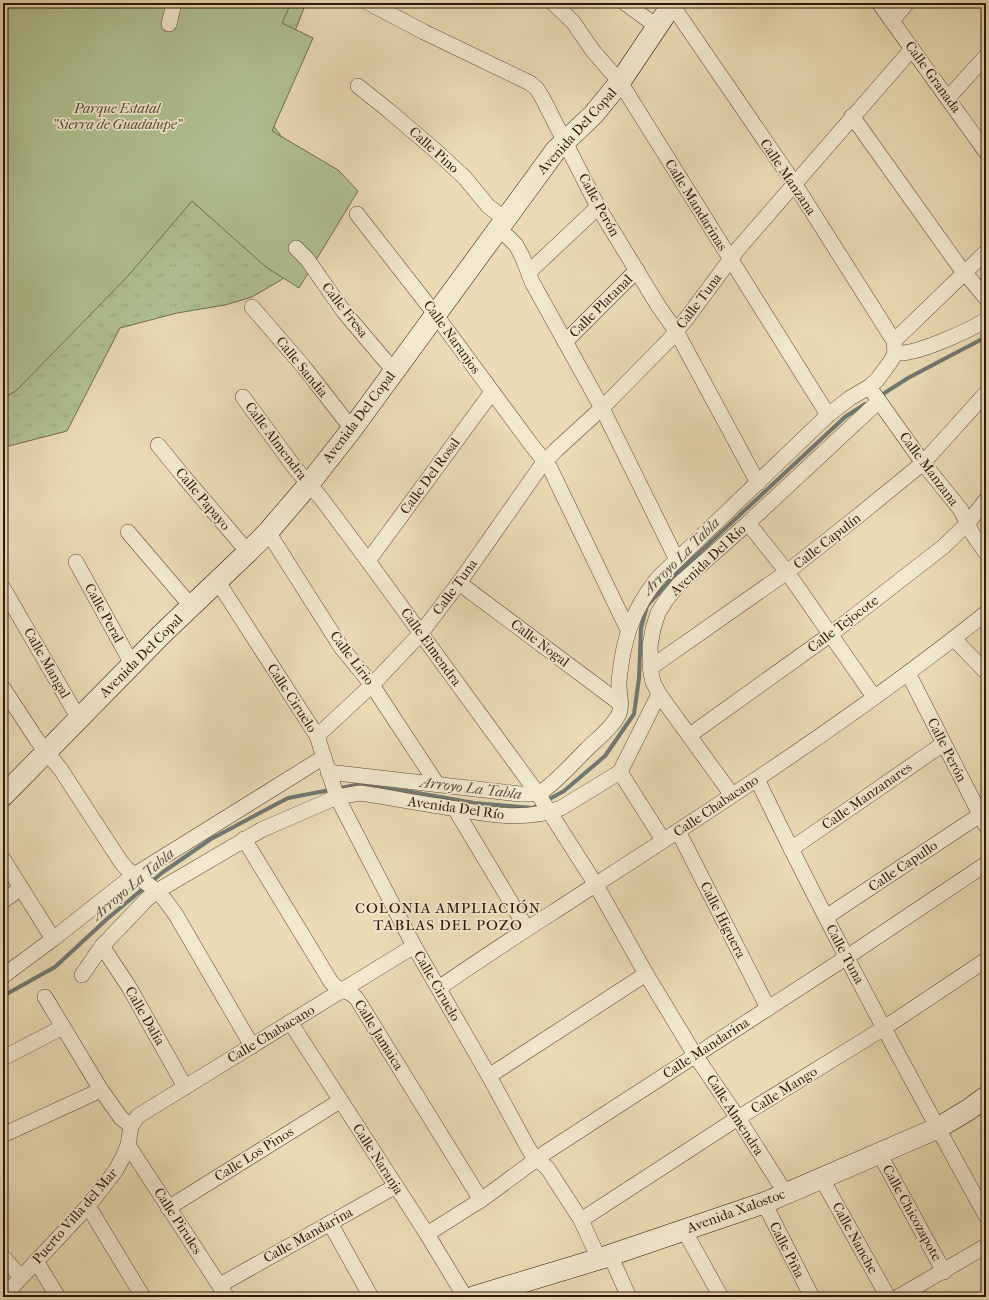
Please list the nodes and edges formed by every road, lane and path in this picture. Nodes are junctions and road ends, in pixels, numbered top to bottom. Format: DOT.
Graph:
graph roads {
  1 [pos="174,3"];
  2 [pos="369,3"];
  3 [pos="553,3"];
  4 [pos="625,3"];
  5 [pos="879,3"];
  6 [pos="907,3"];
  7 [pos="673,4"];
  8 [pos="892,21"];
  9 [pos="169,24"];
  10 [pos="658,27"];
  11 [pos="912,49"];
  12 [pos="986,56"];
  13 [pos="620,82"];
  14 [pos="358,86"];
  15 [pos="948,98"];
  16 [pos="852,116"];
  17 [pos="564,141"];
  18 [pos="986,152"];
  19 [pos="794,183"];
  20 [pos="598,207"];
  21 [pos="357,214"];
  22 [pos="501,224"];
  23 [pos="296,248"];
  24 [pos="986,252"];
  25 [pos="730,259"];
  26 [pos="637,270"];
  27 [pos="528,272"];
  28 [pos="965,273"];
  29 [pos="986,298"];
  30 [pos="252,307"];
  31 [pos="435,314"];
  32 [pos="986,320"];
  33 [pos="676,332"];
  34 [pos="565,342"];
  35 [pos="894,347"];
  36 [pos="394,371"];
  37 [pos="492,392"];
  38 [pos="986,393"];
  39 [pos="874,394"];
  40 [pos="242,397"];
  41 [pos="602,408"];
  42 [pos="828,415"];
  43 [pos="352,428"];
  44 [pos="158,445"];
  45 [pos="545,461"];
  46 [pos="923,463"];
  47 [pos="758,483"];
  48 [pos="309,484"];
  49 [pos="986,500"];
  50 [pos="748,523"];
  51 [pos="968,523"];
  52 [pos="128,532"];
  53 [pos="268,532"];
  54 [pos="248,552"];
  55 [pos="986,553"];
  56 [pos="677,560"];
  57 [pos="368,561"];
  58 [pos="76,562"];
  59 [pos="786,572"];
  60 [pos="218,582"];
  61 [pos="459,583"];
  62 [pos="3,588"];
  63 [pos="191,606"];
  64 [pos="986,613"];
  65 [pos="628,630"];
  66 [pos="421,632"];
  67 [pos="831,634"];
  68 [pos="954,639"];
  69 [pos="132,664"];
  70 [pos="650,668"];
  71 [pos="986,672"];
  72 [pos="908,673"];
  73 [pos="372,685"];
  74 [pos="3,688"];
  75 [pos="659,694"];
  76 [pos="874,698"];
  77 [pos="621,704"];
  78 [pos="79,718"];
  79 [pos="690,735"];
  80 [pos="317,736"];
  81 [pos="943,744"];
  82 [pos="48,752"];
  83 [pos="324,757"];
  84 [pos="620,772"];
  85 [pos="757,779"];
  86 [pos="437,784"];
  87 [pos="333,786"];
  88 [pos="538,793"];
  89 [pos="732,795"];
  90 [pos="3,796"];
  91 [pos="455,809"];
  92 [pos="549,810"];
  93 [pos="983,820"];
  94 [pos="678,831"];
  95 [pos="244,840"];
  96 [pos="664,840"];
  97 [pos="791,849"];
  98 [pos="986,864"];
  99 [pos="5,866"];
  100 [pos="146,883"];
  101 [pos="596,885"];
  102 [pos="22,888"];
  103 [pos="3,901"];
  104 [pos="826,917"];
  105 [pos="527,929"];
  106 [pos="53,939"];
  107 [pos="102,946"];
  108 [pos="414,946"];
  109 [pos="847,957"];
  110 [pos="986,960"];
  111 [pos="646,974"];
  112 [pos="82,975"];
  113 [pos="3,976"];
  114 [pos="439,988"];
  115 [pos="342,990"];
  116 [pos="45,997"];
  117 [pos="768,1008"];
  118 [pos="290,1022"];
  119 [pos="64,1027"];
  120 [pos="884,1028"];
  121 [pos="252,1046"];
  122 [pos="695,1055"];
  123 [pos="3,1058"];
  124 [pos="489,1076"];
  125 [pos="185,1087"];
  126 [pos="100,1090"];
  127 [pos="986,1097"];
  128 [pos="340,1101"];
  129 [pos="738,1118"];
  130 [pos="131,1126"];
  131 [pos="938,1128"];
  132 [pos="3,1135"];
  133 [pos="128,1145"];
  134 [pos="879,1154"];
  135 [pos="537,1159"];
  136 [pos="822,1179"];
  137 [pos="396,1186"];
  138 [pos="786,1194"];
  139 [pos="481,1200"];
  140 [pos="764,1203"];
  141 [pos="88,1206"];
  142 [pos="168,1208"];
  143 [pos="986,1216"];
  144 [pos="581,1220"];
  145 [pos="330,1223"];
  146 [pos="684,1230"];
  147 [pos="427,1234"];
  148 [pos="986,1246"];
  149 [pos="3,1257"];
  150 [pos="604,1257"];
  151 [pos="36,1261"];
  152 [pos="944,1272"];
  153 [pos="21,1277"];
  154 [pos="223,1291"];
  155 [pos="3,1297"];
  156 [pos="58,1297"];
  157 [pos="143,1297"];
  158 [pos="371,1297"];
  159 [pos="465,1297"];
  160 [pos="474,1297"];
  161 [pos="629,1297"];
  162 [pos="721,1297"];
  163 [pos="812,1297"];
  164 [pos="888,1297"];
  165 [pos="898,1297"];
  1 -- 9 [label="street"];
  2 -- 17 [label="street, Calle Perón"];
  3 -- 13 [label="street, Calle Mandarinas"];
  4 -- 10 [label="street"];
  5 -- 8 [label="street, Calle Granada"];
  6 -- 8 [label="street"];
  7 -- 10 [label="street, Avenida Del Copal"];
  7 -- 19 [label="street, Calle Manzana"];
  8 -- 11 [label="street, Calle Granada"];
  10 -- 13 [label="street, Avenida Del Copal"];
  11 -- 15 [label="street, Calle Granada"];
  11 -- 16 [label="street, Calle Tuna"];
  12 -- 15 [label="street"];
  13 -- 17 [label="street, Avenida Del Copal"];
  13 -- 25 [label="street, Calle Mandarinas"];
  14 -- 22 [label="street, Calle Pino"];
  15 -- 18 [label="street, Calle Granada"];
  16 -- 19 [label="street, Calle Tuna"];
  16 -- 28 [label="street"];
  17 -- 20 [label="street, Calle Perón"];
  17 -- 22 [label="street, Avenida Del Copal"];
  19 -- 25 [label="street, Calle Tuna"];
  19 -- 35 [label="street, Calle Manzana"];
  20 -- 26 [label="street, Calle Perón"];
  20 -- 27 [label="street"];
  21 -- 31 [label="street, Calle Naranjos"];
  22 -- 27 [label="street"];
  22 -- 31 [label="street, Avenida Del Copal"];
  23 -- 36 [label="street, Calle Fresa"];
  24 -- 28 [label="street, Avenida Del Río"];
  25 -- 33 [label="street, Calle Tuna"];
  25 -- 42 [label="street, Calle Mandarinas"];
  26 -- 33 [label="street, Calle Perón"];
  26 -- 34 [label="street, Calle Platanal"];
  27 -- 34 [label="street"];
  28 -- 29 [label="street"];
  28 -- 35 [label="street, Avenida Del Río"];
  30 -- 43 [label="street, Calle Sandia"];
  31 -- 36 [label="street, Avenida Del Copal"];
  31 -- 37 [label="street, Calle Naranjos"];
  32 -- 35 [label="street"];
  33 -- 41 [label="street, Calle Tuna"];
  33 -- 47 [label="street, Calle Perón"];
  34 -- 41 [label="street"];
  35 -- 39 [label="street, Avenida Del Río"];
  36 -- 43 [label="street, Avenida Del Copal"];
  37 -- 45 [label="street, Calle Naranjos"];
  37 -- 57 [label="street, Calle Del Rosal"];
  38 -- 46 [label="street, Calle Capulín"];
  39 -- 42 [label="street, Avenida Del Río"];
  39 -- 46 [label="street, Calle Manzana"];
  39 -- 50 [label="street, Avenida Del Río"];
  40 -- 48 [label="street, Calle Almendra"];
  41 -- 45 [label="street, Calle Tuna"];
  41 -- 56 [label="street"];
  42 -- 47 [label="street, Avenida Del Río"];
  43 -- 48 [label="street, Avenida Del Copal"];
  44 -- 54 [label="street, Calle Papayo"];
  45 -- 61 [label="street, Calle Tuna"];
  45 -- 65 [label="street"];
  46 -- 51 [label="street, Calle Manzana"];
  46 -- 59 [label="street, Calle Capulín"];
  47 -- 56 [label="street, Avenida Del Río"];
  48 -- 53 [label="street, Avenida Del Copal"];
  48 -- 57 [label="street, Calle Elmendra"];
  49 -- 51 [label="street, Calle Tejocote"];
  50 -- 59 [label="street"];
  50 -- 70 [label="street, Avenida Del Río"];
  51 -- 55 [label="street, Calle Manzana"];
  51 -- 67 [label="street, Calle Tejocote"];
  52 -- 63 [label="street"];
  53 -- 54 [label="street, Avenida Del Copal"];
  53 -- 73 [label="street, Calle Lirio"];
  54 -- 60 [label="street, Avenida Del Copal"];
  56 -- 65 [label="street, Avenida Del Río"];
  57 -- 66 [label="street, Calle Elmendra"];
  58 -- 69 [label="street, Calle Peral"];
  59 -- 67 [label="street"];
  59 -- 70 [label="street, Calle Capulín"];
  60 -- 63 [label="street, Avenida Del Copal"];
  60 -- 80 [label="street, Calle Ciruelo"];
  61 -- 66 [label="street, Calle Tuna"];
  61 -- 77 [label="street, Calle Nogal"];
  62 -- 78 [label="street, Calle Mangal"];
  63 -- 69 [label="street, Avenida Del Copal"];
  64 -- 68 [label="street, Calle Chabacano"];
  65 -- 77 [label="street, Avenida Del Río"];
  66 -- 73 [label="street, Calle Tuna"];
  66 -- 88 [label="street, Calle Elmendra"];
  67 -- 76 [label="street"];
  67 -- 79 [label="street, Calle Tejocote"];
  68 -- 71 [label="street"];
  68 -- 72 [label="street, Calle Chabacano"];
  69 -- 78 [label="street, Avenida Del Copal"];
  70 -- 75 [label="street, Avenida Del Río"];
  72 -- 76 [label="street, Calle Chabacano"];
  72 -- 81 [label="street, Calle Perón"];
  73 -- 80 [label="street, Calle Tuna"];
  73 -- 86 [label="street, Calle Lirio"];
  74 -- 82 [label="street"];
  75 -- 79 [label="street"];
  75 -- 84 [label="street"];
  76 -- 85 [label="street, Calle Chabacano"];
  77 -- 88 [label="street, Avenida Del Río"];
  78 -- 82 [label="street, Avenida Del Copal"];
  79 -- 89 [label="street"];
  80 -- 83 [label="street, Calle Ciruelo"];
  81 -- 93 [label="street, Calle Perón"];
  81 -- 97 [label="street, Calle Manzanares"];
  82 -- 90 [label="street, Avenida Del Copal"];
  82 -- 100 [label="street"];
  83 -- 87 [label="street, Calle Ciruelo"];
  83 -- 100 [label="street, Avenida Del Río"];
  84 -- 92 [label="street, Avenida Del Río"];
  84 -- 96 [label="street"];
  85 -- 89 [label="street, Calle Chabacano"];
  85 -- 97 [label="street, Calle Tuna"];
  86 -- 87 [label="street, Avenida Del Río"];
  86 -- 88 [label="street, Avenida Del Río"];
  87 -- 91 [label="street, Avenida Del Río"];
  87 -- 95 [label="street, Avenida Del Río"];
  87 -- 108 [label="street, Calle Ciruelo"];
  88 -- 92 [label="street, Calle Elmendra"];
  89 -- 94 [label="street, Calle Chabacano"];
  91 -- 92 [label="street, Avenida Del Río"];
  91 -- 105 [label="street"];
  92 -- 101 [label="street, Calle Almendra"];
  93 -- 104 [label="street, Calle Capullo"];
  94 -- 96 [label="street, Calle Chabacano"];
  94 -- 117 [label="street, Calle Higuera"];
  95 -- 100 [label="street, Avenida Del Río"];
  95 -- 115 [label="street, Calle Jamaica"];
  96 -- 101 [label="street, Calle Chabacano"];
  97 -- 104 [label="street, Calle Tuna"];
  98 -- 109 [label="street, Calle Mandarina"];
  99 -- 102 [label="street"];
  100 -- 106 [label="street, Avenida Del Río"];
  100 -- 107 [label="street, Avenida Del Río"];
  100 -- 121 [label="street"];
  101 -- 105 [label="street, Calle Chabacano"];
  101 -- 111 [label="street, Calle Almendra"];
  102 -- 103 [label="street"];
  102 -- 106 [label="street"];
  104 -- 109 [label="street, Calle Tuna"];
  105 -- 114 [label="street, Calle Chabacano"];
  106 -- 113 [label="street, Avenida Del Río"];
  107 -- 112 [label="street, Avenida Del Río"];
  107 -- 125 [label="street, Calle Dalia"];
  108 -- 114 [label="street, Calle Ciruelo"];
  108 -- 115 [label="street, Calle Chabacano"];
  109 -- 117 [label="street, Calle Mandarina"];
  109 -- 120 [label="street, Calle Tuna"];
  110 -- 120 [label="street, Calle Mango"];
  111 -- 122 [label="street, Calle Almendra"];
  111 -- 124 [label="street"];
  114 -- 124 [label="street, Calle Ciruelo"];
  115 -- 118 [label="street, Calle Chabacano"];
  115 -- 139 [label="street, Calle Jamaica"];
  116 -- 119 [label="street"];
  117 -- 122 [label="street, Calle Mandarina"];
  118 -- 121 [label="street, Calle Chabacano"];
  118 -- 128 [label="street, Calle Naranja"];
  119 -- 123 [label="street"];
  119 -- 126 [label="street"];
  120 -- 129 [label="street, Calle Mango"];
  120 -- 131 [label="street, Calle Tuna"];
  121 -- 125 [label="street, Calle Chabacano"];
  122 -- 129 [label="street, Calle Almendra"];
  122 -- 135 [label="street, Calle Mandarina"];
  124 -- 135 [label="street, Calle Ciruelo"];
  125 -- 130 [label="street, Calle Chabacano"];
  126 -- 130 [label="street"];
  126 -- 132 [label="street"];
  127 -- 131 [label="street, Avenida Xalostoc"];
  128 -- 137 [label="street, Calle Naranja"];
  128 -- 142 [label="street, Calle Los Pinos"];
  129 -- 138 [label="street, Calle Almendra"];
  129 -- 144 [label="street, Calle Mango"];
  130 -- 133 [label="street, Puerto Villa del Mar"];
  131 -- 134 [label="street, Avenida Xalostoc"];
  131 -- 143 [label="street"];
  133 -- 141 [label="street, Puerto Villa del Mar"];
  133 -- 142 [label="street, Calle Pirules"];
  134 -- 136 [label="street, Avenida Xalostoc"];
  134 -- 152 [label="street, Calle Chicozapote"];
  135 -- 139 [label="street, Calle Mandarina"];
  135 -- 144 [label="street, Calle Ciruelo"];
  136 -- 138 [label="street, Avenida Xalostoc"];
  136 -- 164 [label="street, Calle Nanche"];
  137 -- 145 [label="street, Calle Mandarina"];
  137 -- 147 [label="street, Calle Naranja"];
  138 -- 140 [label="street, Avenida Xalostoc"];
  139 -- 147 [label="street, Calle Mandarina"];
  140 -- 146 [label="street, Avenida Xalostoc"];
  140 -- 163 [label="street, Calle Piña"];
  141 -- 151 [label="street, Puerto Villa del Mar"];
  141 -- 157 [label="street"];
  142 -- 154 [label="street, Calle Pirules"];
  144 -- 150 [label="street, Calle Ciruelo"];
  145 -- 154 [label="street, Calle Mandarina"];
  145 -- 158 [label="street"];
  146 -- 150 [label="street, Avenida Xalostoc"];
  146 -- 162 [label="street"];
  147 -- 159 [label="street, Calle Naranja"];
  148 -- 152 [label="street"];
  149 -- 153 [label="street"];
  150 -- 160 [label="street, Avenida Xalostoc"];
  150 -- 161 [label="street, Calle Ciruelo"];
  151 -- 153 [label="street, Puerto Villa del Mar"];
  151 -- 156 [label="street"];
  152 -- 165 [label="street"];
  153 -- 155 [label="street, Puerto Villa del Mar"];
}
